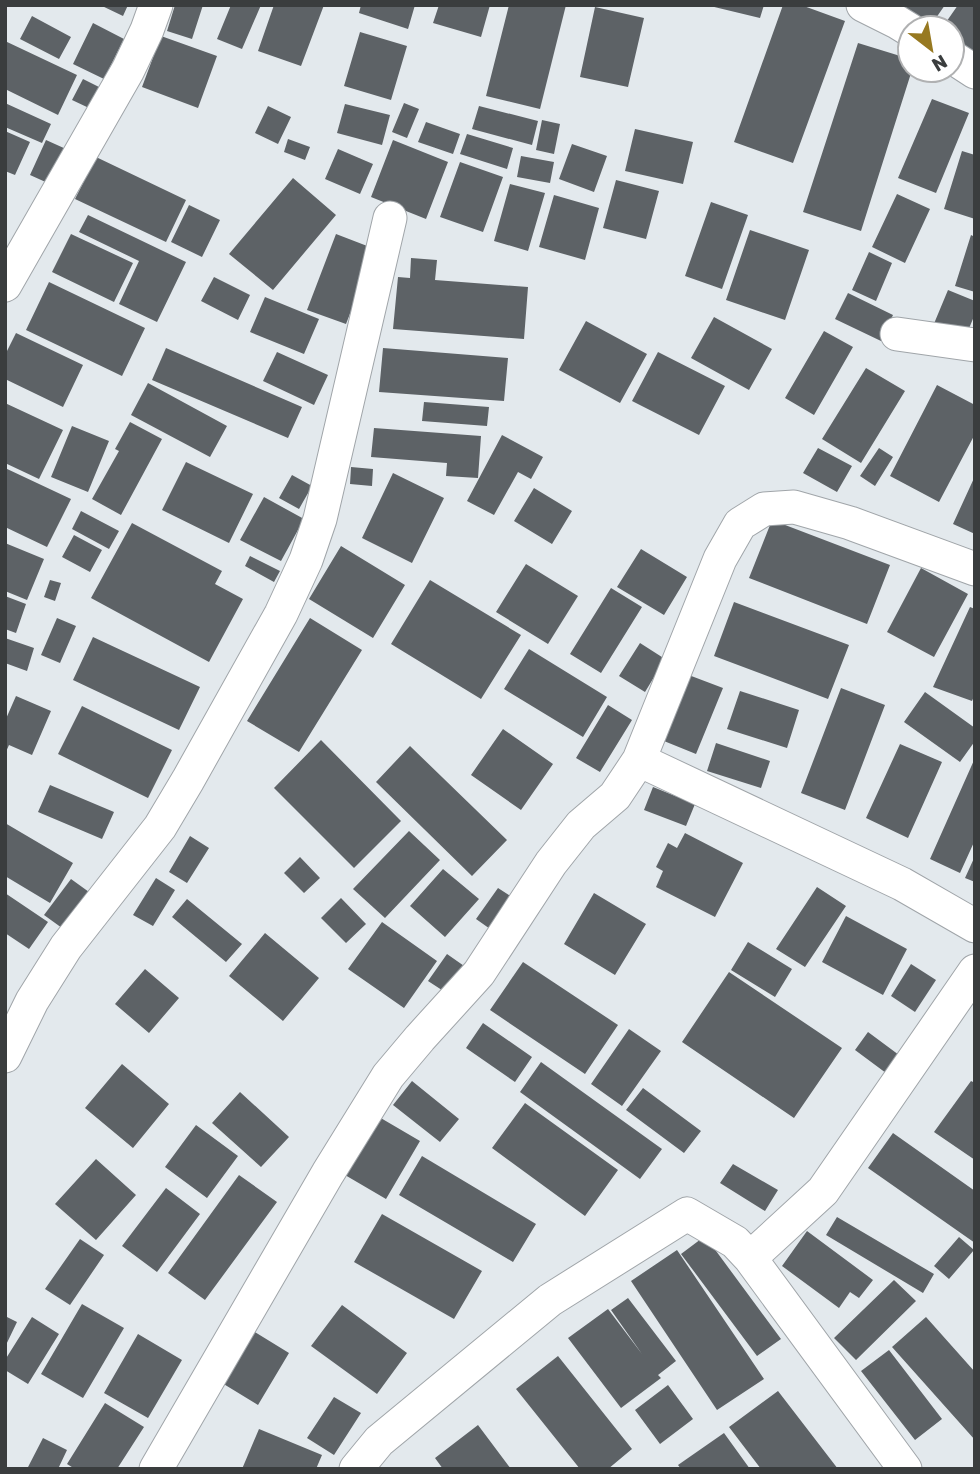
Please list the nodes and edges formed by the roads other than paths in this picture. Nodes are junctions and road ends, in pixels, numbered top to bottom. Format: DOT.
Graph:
graph roads {
  1 [pos="156,5"];
  2 [pos="863,5"];
  3 [pos="896,22"];
  4 [pos="390,218"];
  5 [pos="5,285"];
  6 [pos="897,334"];
  7 [pos="975,345"];
  8 [pos="975,569"];
  9 [pos="639,760"];
  10 [pos="975,926"];
  11 [pos="975,971"];
  12 [pos="5,1056"];
  13 [pos="750,1258"];
  14 [pos="156,1469"];
  15 [pos="356,1469"];
  16 [pos="905,1469"];
  1 -- 5 [label="street"];
  2 -- 3 [label="street"];
  4 -- 12 [label="street"];
  6 -- 7 [label="street"];
  8 -- 9 [label="street"];
  9 -- 10 [label="street"];
  9 -- 14 [label="street"];
  11 -- 13 [label="street"];
  13 -- 15 [label="street"];
  13 -- 16 [label="street"];
}
